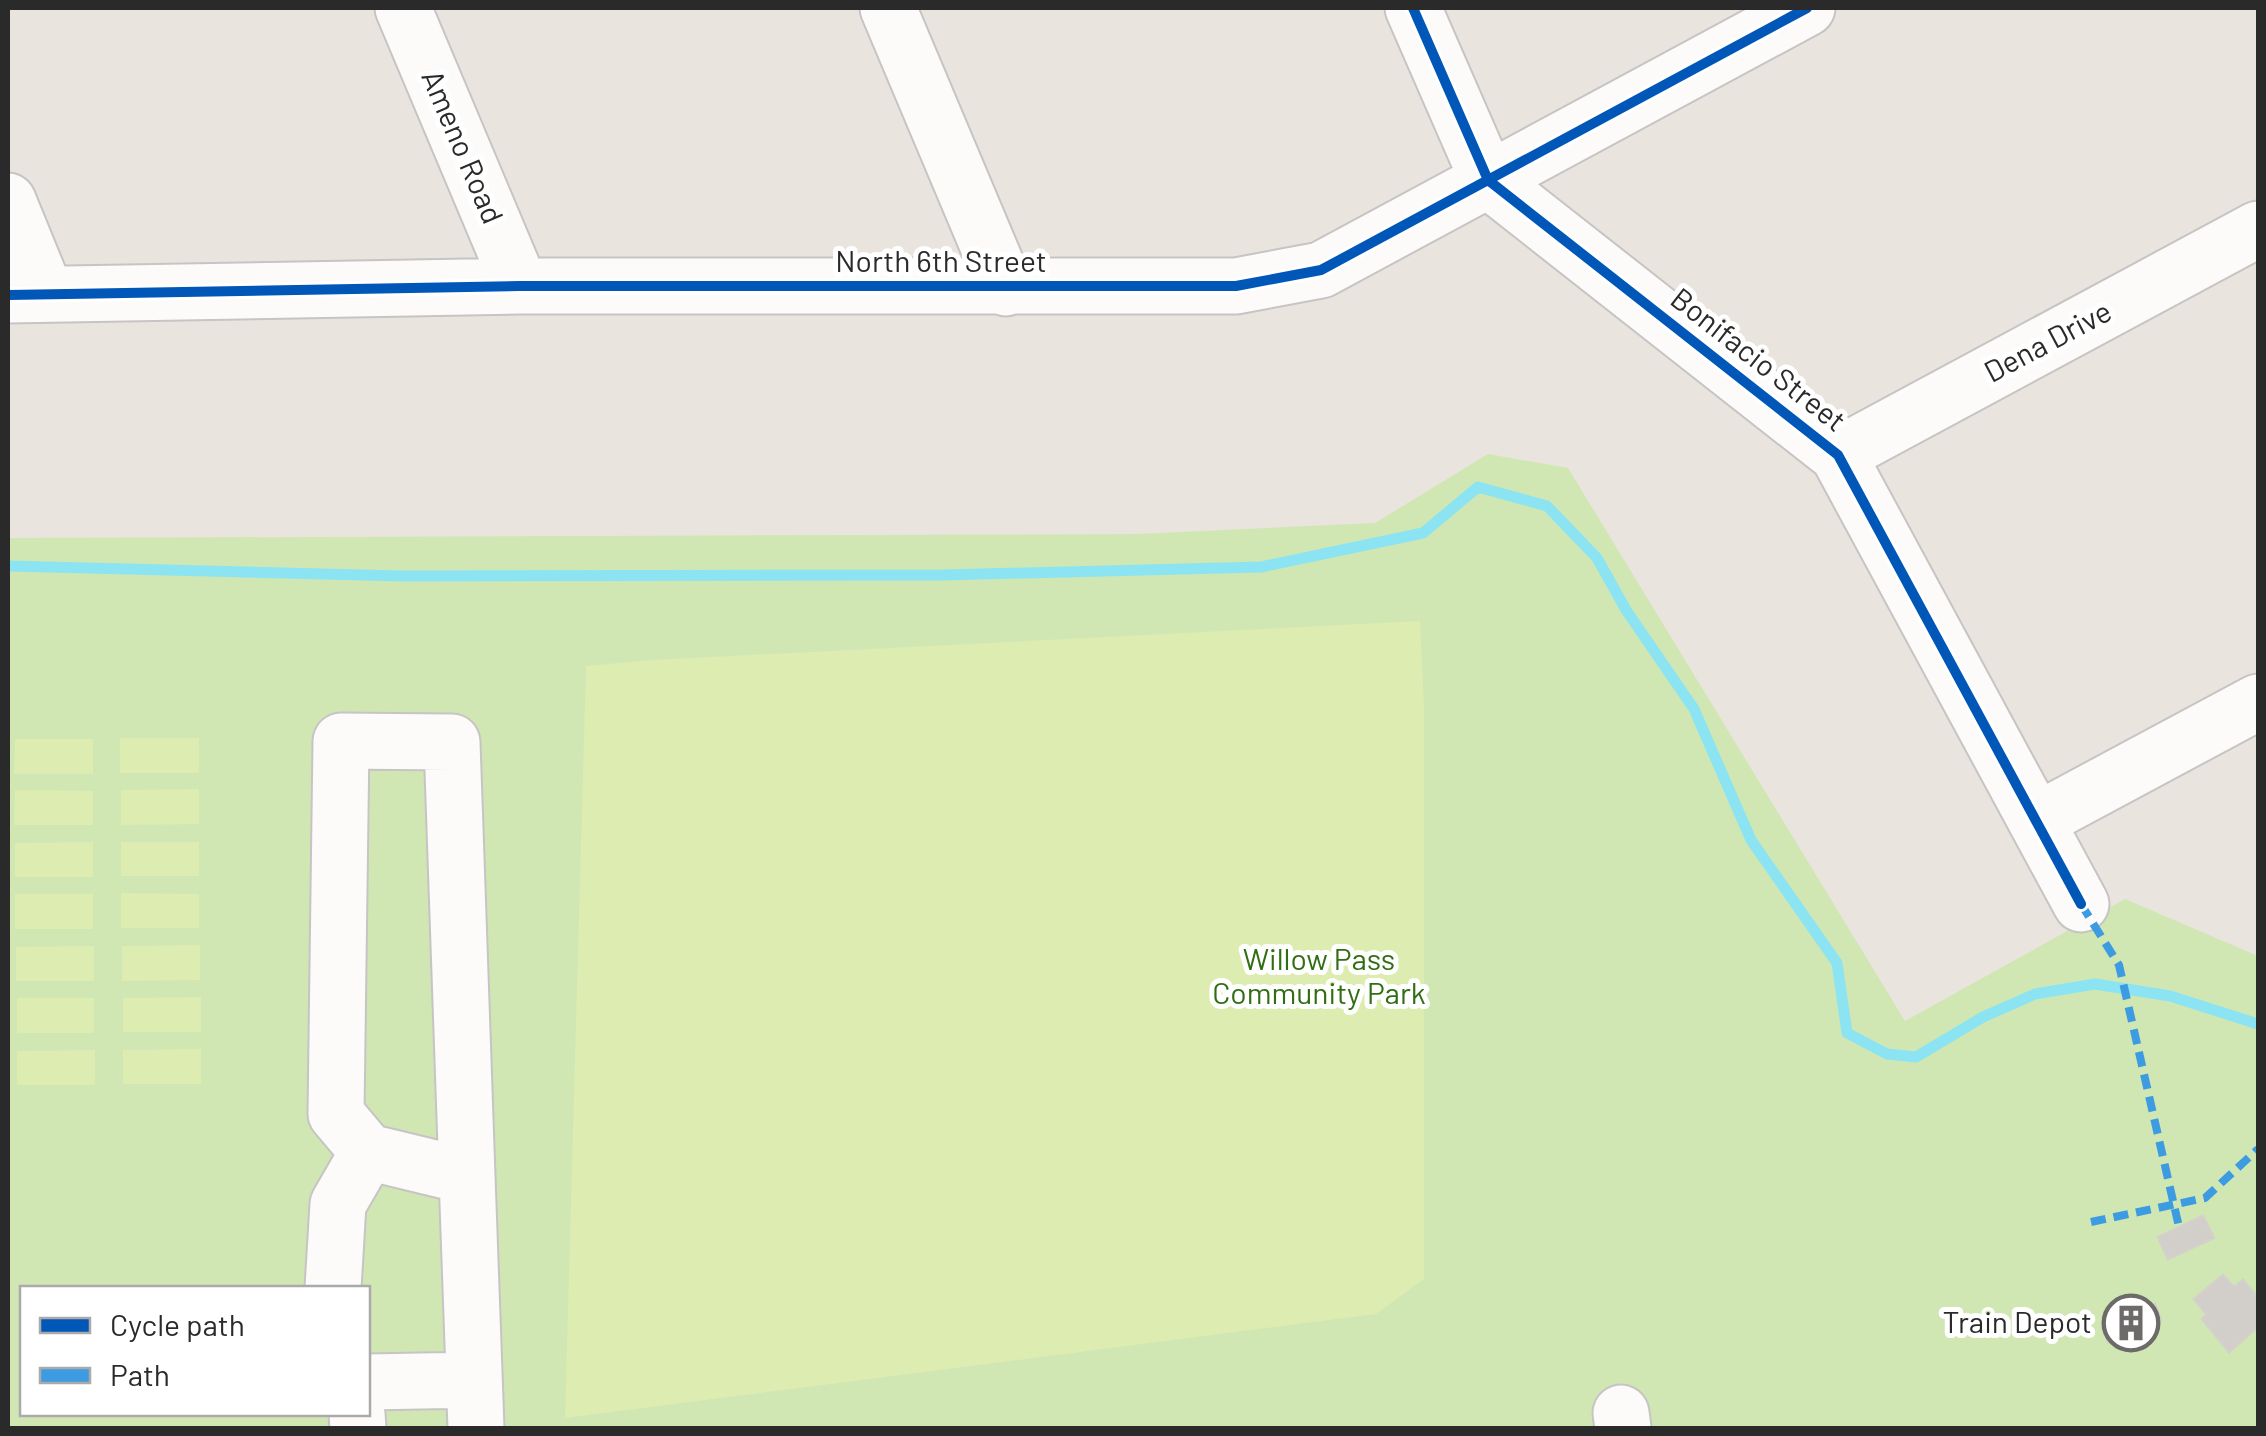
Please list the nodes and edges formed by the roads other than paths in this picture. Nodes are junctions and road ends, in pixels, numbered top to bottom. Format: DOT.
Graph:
graph roads {
  1 [pos="403,8"];
  2 [pos="888,8"];
  3 [pos="1413,8"];
  4 [pos="1807,8"];
  5 [pos="1488,180"];
  6 [pos="8,202"];
  7 [pos="2258,229"];
  8 [pos="520,286"];
  9 [pos="1006,288"];
  10 [pos="27,294"];
  11 [pos="1838,455"];
  12 [pos="2258,702"];
  13 [pos="2036,820"];
  14 [pos="2081,904"];
  15 [pos="368,1152"];
  16 [pos="467,1176"];
  17 [pos="333,1286"];
  18 [pos="370,1382"];
  19 [pos="475,1404"];
  1 -- 8 [label="street, Ameno Road"];
  2 -- 9 [label="street"];
  3 -- 5 [label="street, Bonifacio Street"];
  4 -- 5 [label="street, North 6th Street"];
  5 -- 9 [label="street, North 6th Street"];
  5 -- 11 [label="street, Bonifacio Street"];
  6 -- 10 [label="street"];
  7 -- 11 [label="street, Dena Drive"];
  8 -- 9 [label="street, North 6th Street"];
  8 -- 10 [label="street, North 6th Street"];
  11 -- 13 [label="street, Bonifacio Street"];
  12 -- 13 [label="street"];
  13 -- 14 [label="street, Bonifacio Street"];
  15 -- 16 [label="street"];
  15 -- 16 [label="street"];
  15 -- 17 [label="street"];
  16 -- 19 [label="street"];
  18 -- 19 [label="street"];
}
